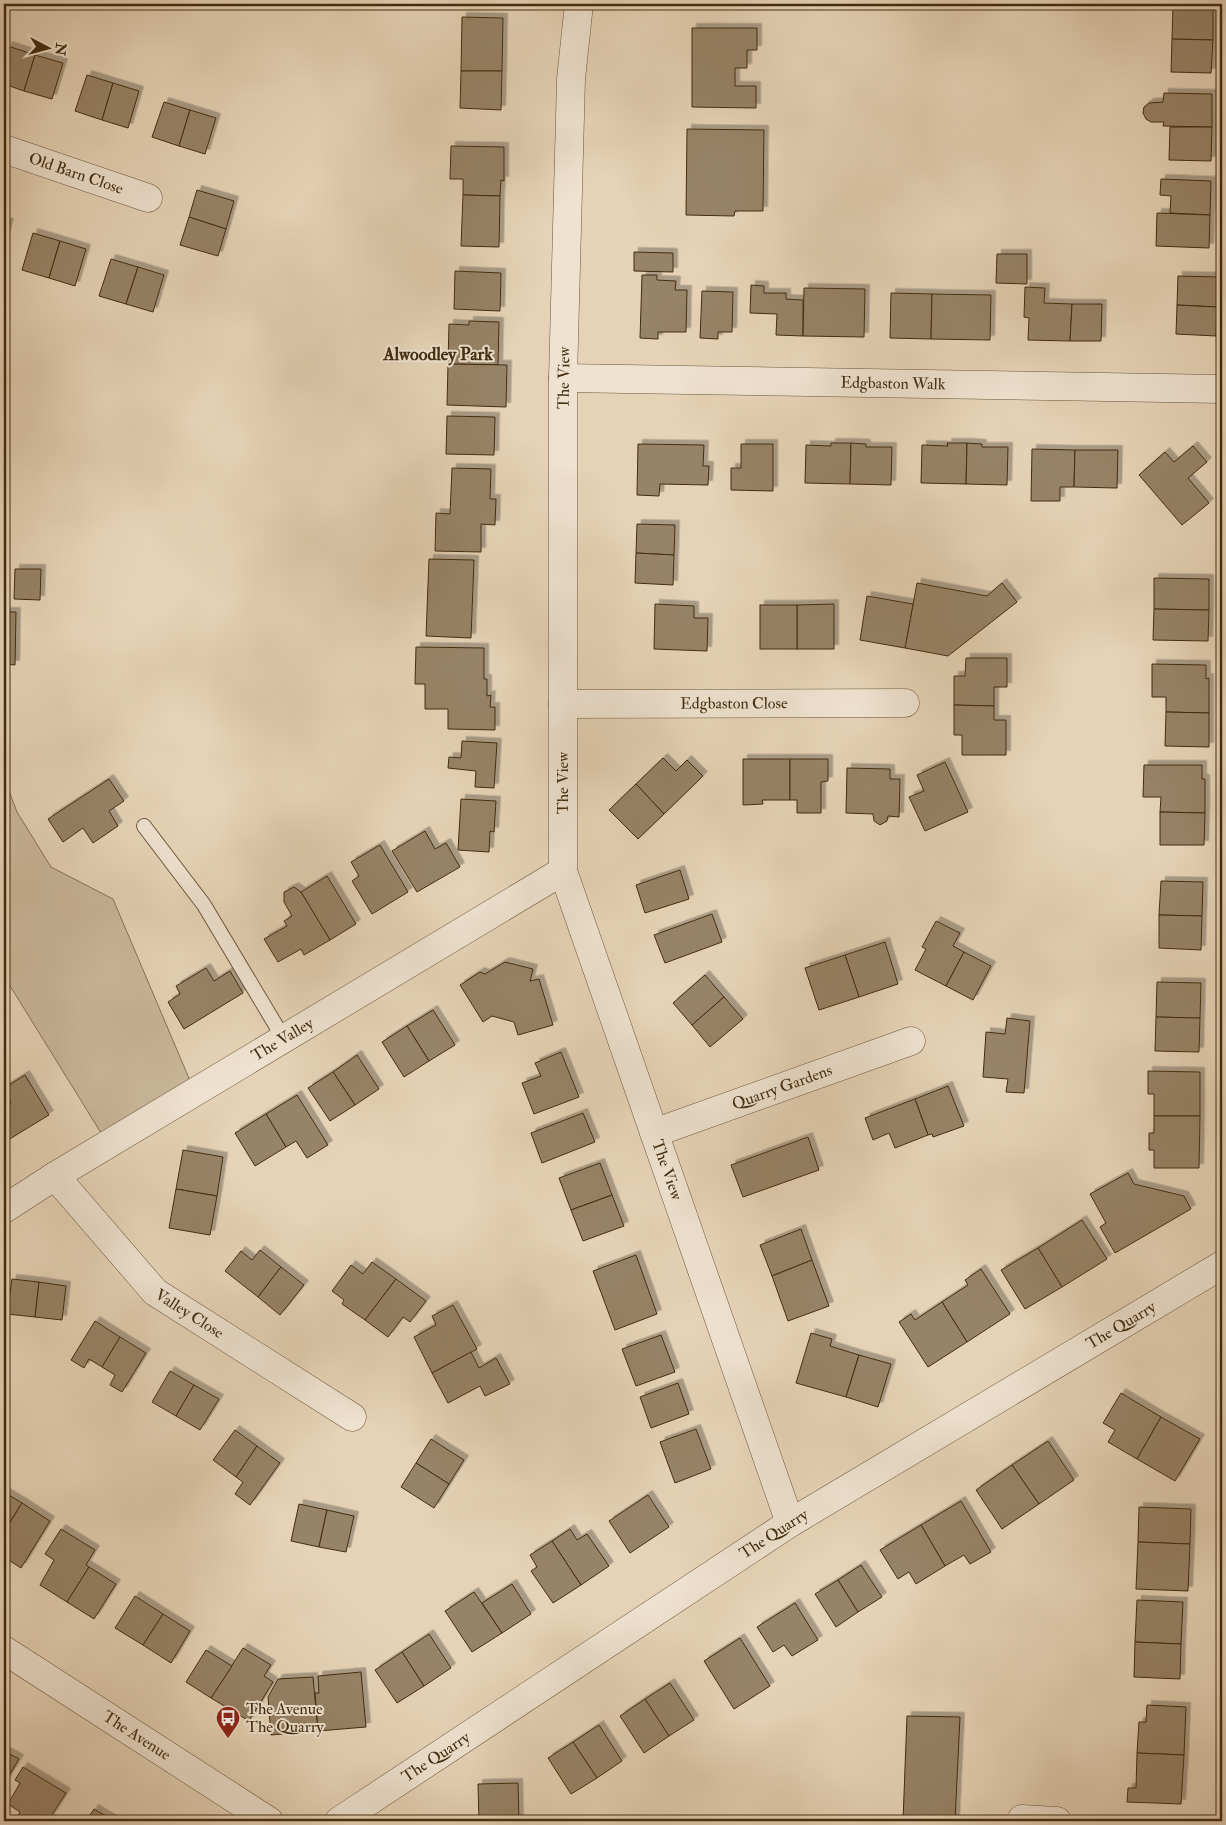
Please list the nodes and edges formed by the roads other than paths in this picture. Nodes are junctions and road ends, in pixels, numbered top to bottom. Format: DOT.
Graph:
graph roads {
  1 [pos="579,4"];
  2 [pos="4,149"];
  3 [pos="148,198"];
  4 [pos="563,378"];
  5 [pos="1222,389"];
  6 [pos="905,703"];
  7 [pos="563,704"];
  8 [pos="144,826"];
  9 [pos="563,872"];
  10 [pos="284,1039"];
  11 [pos="911,1041"];
  12 [pos="654,1133"];
  13 [pos="55,1176"];
  14 [pos="4,1209"];
  15 [pos="1222,1265"];
  16 [pos="352,1417"];
  17 [pos="790,1523"];
  18 [pos="4,1650"];
  19 [pos="269,1821"];
  20 [pos="339,1821"];
  21 [pos="1022,1821"];
  22 [pos="1057,1821"];
  1 -- 4 [label="street, The View"];
  2 -- 3 [label="street, Old Barn Close"];
  4 -- 5 [label="street, Edgbaston Walk"];
  4 -- 7 [label="street, The View"];
  6 -- 7 [label="street, Edgbaston Close"];
  7 -- 9 [label="street, The View"];
  8 -- 10 [label="lane"];
  9 -- 10 [label="street, The Valley"];
  9 -- 12 [label="street, The View"];
  10 -- 13 [label="street, The Valley"];
  11 -- 12 [label="street, Quarry Gardens"];
  12 -- 17 [label="street, The View"];
  13 -- 14 [label="street, The Valley"];
  13 -- 16 [label="street, Valley Close"];
  15 -- 17 [label="street, The Quarry"];
  17 -- 20 [label="street, The Quarry"];
  18 -- 19 [label="street, The Avenue"];
  21 -- 22 [label="street"];
}
